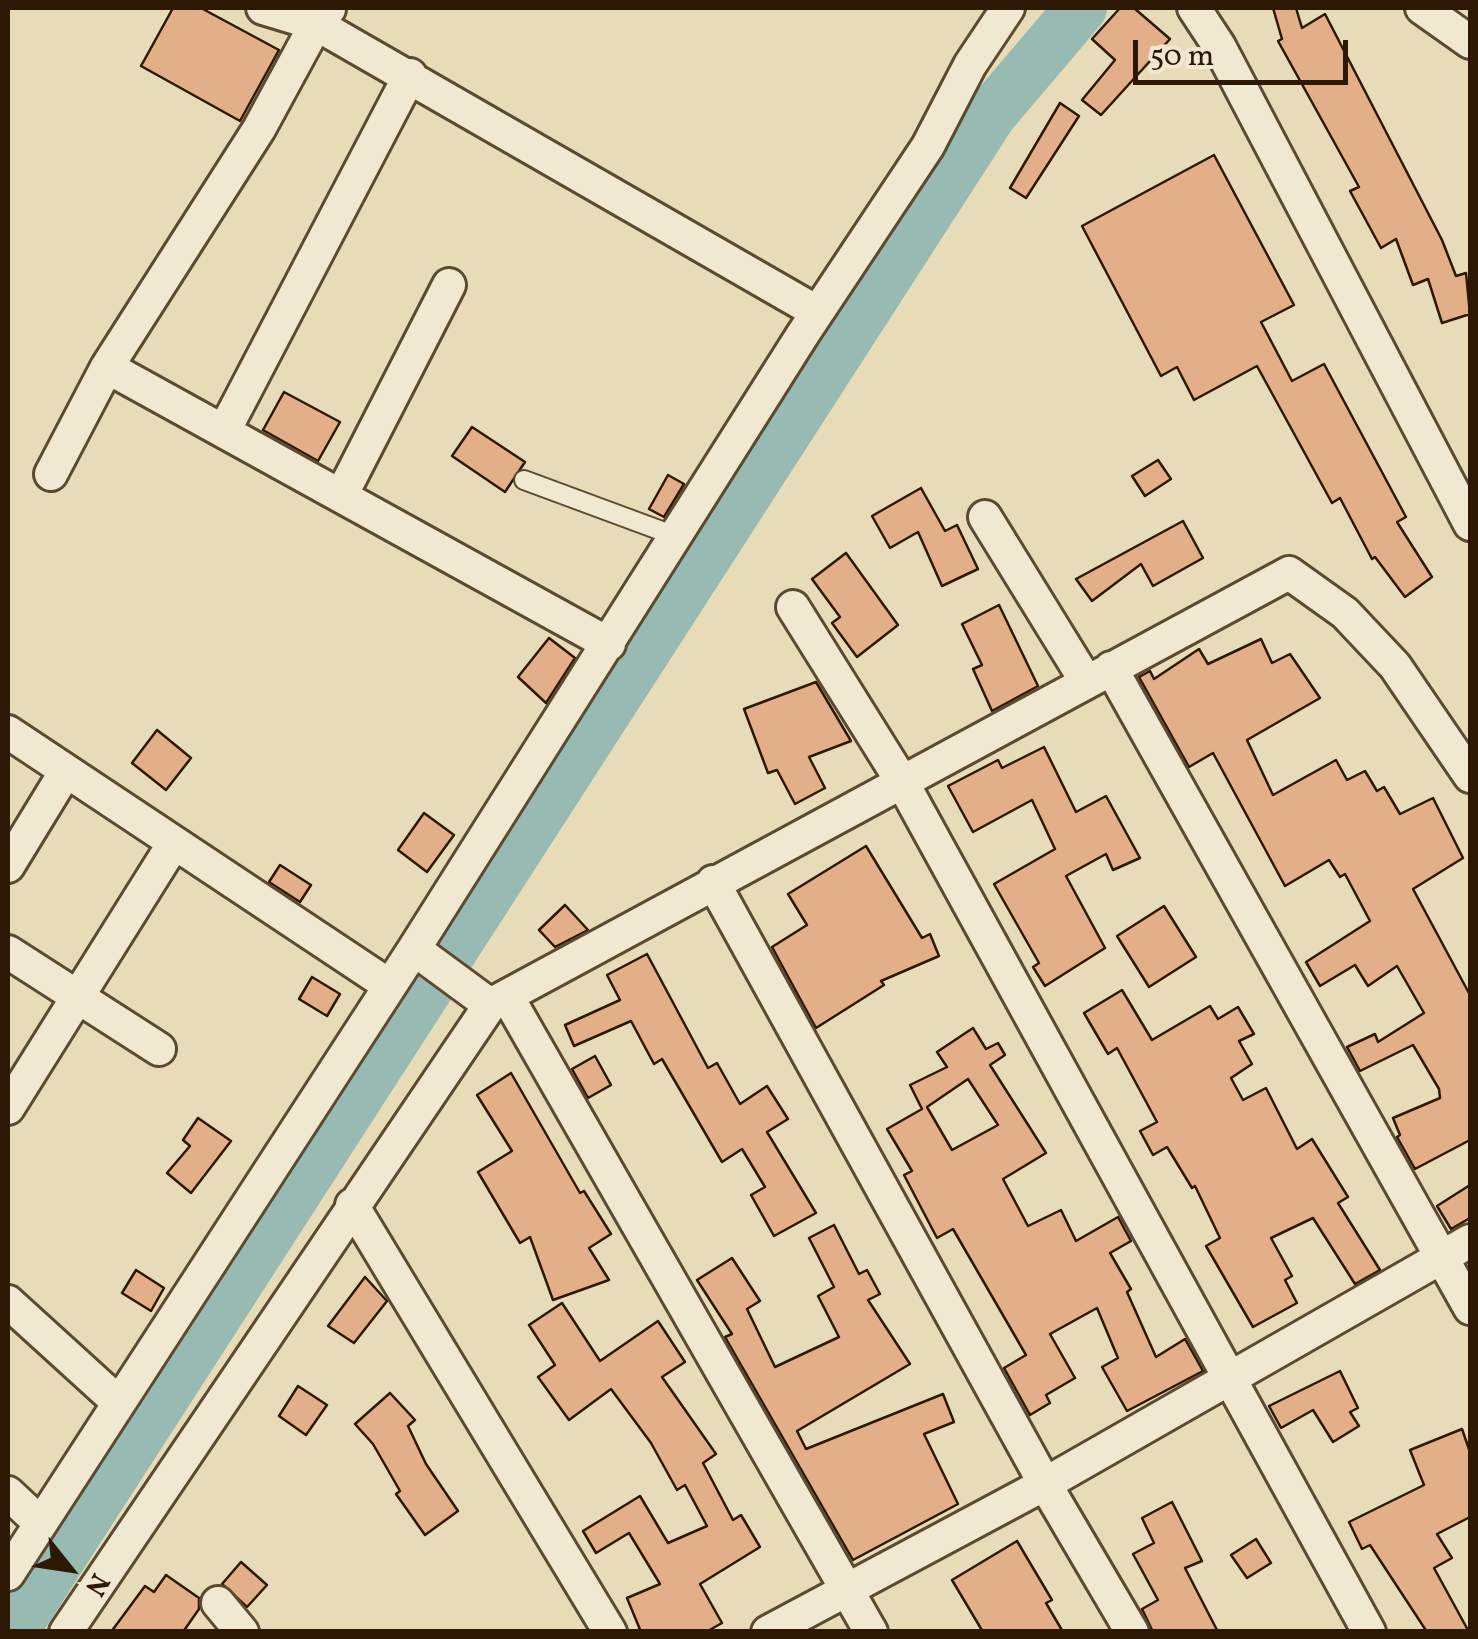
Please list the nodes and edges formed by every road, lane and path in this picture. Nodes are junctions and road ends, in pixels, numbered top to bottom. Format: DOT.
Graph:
graph roads {
  1 [pos="263,8"];
  2 [pos="1008,8"];
  3 [pos="1194,8"];
  4 [pos="1422,8"];
  5 [pos="323,16"];
  6 [pos="1470,42"];
  7 [pos="410,75"];
  8 [pos="449,285"];
  9 [pos="817,312"];
  10 [pos="107,367"];
  11 [pos="224,431"];
  12 [pos="50,474"];
  13 [pos="524,480"];
  14 [pos="340,496"];
  15 [pos="985,517"];
  16 [pos="1470,524"];
  17 [pos="678,537"];
  18 [pos="793,607"];
  19 [pos="609,644"];
  20 [pos="1098,674"];
  21 [pos="8,732"];
  22 [pos="66,771"];
  23 [pos="1470,776"];
  24 [pos="901,780"];
  25 [pos="174,843"];
  26 [pos="8,866"];
  27 [pos="713,882"];
  28 [pos="8,952"];
  29 [pos="420,953"];
  30 [pos="390,986"];
  31 [pos="489,996"];
  32 [pos="77,997"];
  33 [pos="159,1049"];
  34 [pos="8,1108"];
  35 [pos="352,1206"];
  36 [pos="1456,1249"];
  37 [pos="8,1302"];
  38 [pos="1470,1308"];
  39 [pos="1232,1380"];
  40 [pos="120,1403"];
  41 [pos="1045,1484"];
  42 [pos="8,1493"];
  43 [pos="40,1523"];
  44 [pos="8,1574"];
  45 [pos="847,1590"];
  46 [pos="218,1603"];
  47 [pos="66,1632"];
  48 [pos="242,1632"];
  49 [pos="610,1632"];
  50 [pos="768,1632"];
  51 [pos="872,1632"];
  52 [pos="1132,1632"];
  53 [pos="1370,1632"];
  1 -- 5 [label="street"];
  2 -- 9 [label="street"];
  3 -- 16 [label="street"];
  4 -- 6 [label="street"];
  5 -- 7 [label="street"];
  5 -- 10 [label="street"];
  7 -- 9 [label="street"];
  7 -- 11 [label="street"];
  8 -- 14 [label="street"];
  9 -- 17 [label="street"];
  10 -- 11 [label="street"];
  10 -- 12 [label="street"];
  11 -- 14 [label="street"];
  13 -- 17 [label="lane"];
  14 -- 19 [label="street"];
  15 -- 20 [label="street"];
  17 -- 19 [label="street"];
  18 -- 24 [label="street"];
  19 -- 29 [label="street"];
  20 -- 23 [label="street"];
  20 -- 24 [label="street"];
  20 -- 36 [label="street"];
  21 -- 22 [label="street"];
  22 -- 25 [label="street"];
  22 -- 26 [label="street"];
  24 -- 27 [label="street"];
  24 -- 39 [label="street"];
  25 -- 30 [label="street"];
  25 -- 32 [label="street"];
  27 -- 31 [label="street"];
  27 -- 41 [label="street"];
  28 -- 32 [label="street"];
  29 -- 30 [label="street"];
  29 -- 31 [label="street"];
  30 -- 40 [label="street"];
  31 -- 35 [label="street"];
  31 -- 45 [label="street"];
  32 -- 33 [label="street"];
  32 -- 34 [label="street"];
  35 -- 47 [label="street"];
  35 -- 49 [label="street"];
  36 -- 38 [label="street"];
  36 -- 39 [label="street"];
  37 -- 40 [label="street"];
  39 -- 41 [label="street"];
  39 -- 53 [label="street"];
  40 -- 43 [label="street"];
  41 -- 45 [label="street"];
  41 -- 52 [label="street"];
  42 -- 43 [label="street"];
  43 -- 44 [label="street"];
  45 -- 50 [label="street"];
  45 -- 51 [label="street"];
  46 -- 48 [label="street"];
}
